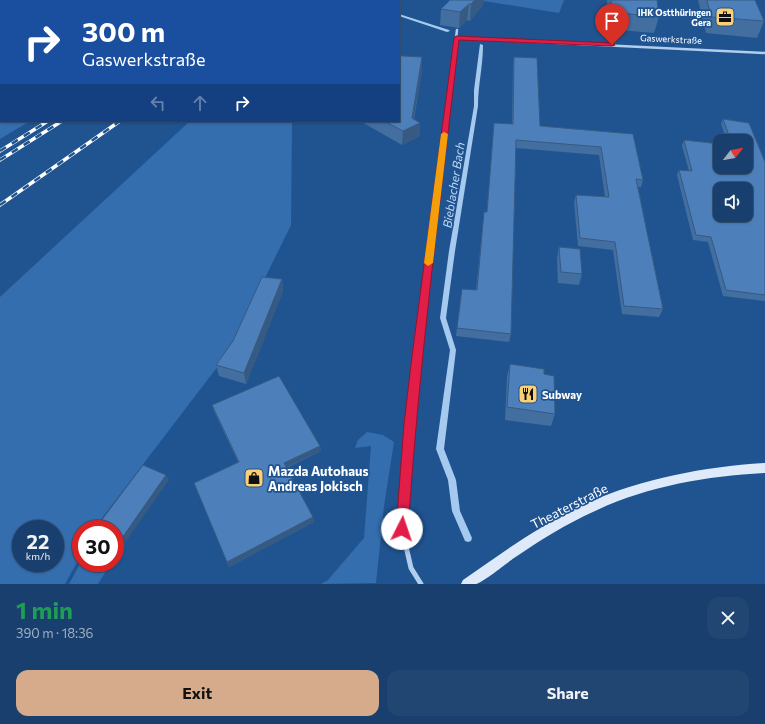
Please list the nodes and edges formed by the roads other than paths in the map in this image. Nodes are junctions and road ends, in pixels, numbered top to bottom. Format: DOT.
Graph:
graph roads {
  1 [pos="457,30"];
  2 [pos="456,38"];
  3 [pos="765,53"];
  4 [pos="765,468"];
  5 [pos="421,584"];
  6 [pos="467,584"];
  1 -- 2 [label="street"];
  2 -- 3 [label="street, Gaswerkstraße"];
  2 -- 5 [label="street"];
  4 -- 6 [label="main road, Theaterstraße"];
}
